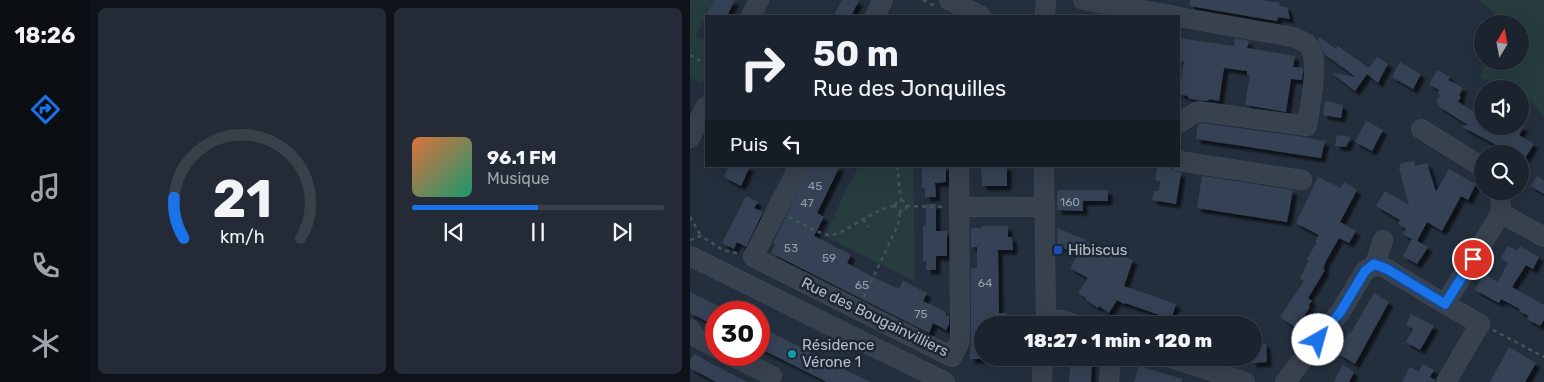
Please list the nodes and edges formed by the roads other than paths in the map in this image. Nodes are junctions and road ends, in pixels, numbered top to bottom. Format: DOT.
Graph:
graph roads {
  1 [pos="759,0"];
  2 [pos="883,0"];
  3 [pos="949,0"];
  4 [pos="1046,0"];
  5 [pos="1083,0"];
  6 [pos="752,15"];
  7 [pos="876,15"];
  8 [pos="979,15"];
  9 [pos="1045,15"];
  10 [pos="1172,15"];
  11 [pos="1180,16"];
  12 [pos="705,108"];
  13 [pos="1180,122"];
  14 [pos="1421,129"];
  15 [pos="690,138"];
  16 [pos="1180,161"];
  17 [pos="1474,162"];
  18 [pos="799,167"];
  19 [pos="959,167"];
  20 [pos="1044,167"];
  21 [pos="1302,180"];
  22 [pos="1500,200"];
  23 [pos="960,207"];
  24 [pos="1045,207"];
  25 [pos="1501,213"];
  26 [pos="1544,237"];
  27 [pos="1383,240"];
  28 [pos="690,256"];
  29 [pos="1374,264"];
  30 [pos="1445,304"];
  31 [pos="1046,316"];
  32 [pos="690,329"];
  33 [pos="705,342"];
  34 [pos="952,357"];
  35 [pos="752,366"];
  36 [pos="1043,366"];
  37 [pos="1110,366"];
  38 [pos="1196,366"];
  39 [pos="772,376"];
  40 [pos="936,380"];
  41 [pos="1042,382"];
  42 [pos="1109,382"];
  43 [pos="1245,382"];
  44 [pos="1285,382"];
  45 [pos="1446,382"];
  1 -- 6 [label="street"];
  2 -- 7 [label="street"];
  3 -- 8 [label="street"];
  4 -- 9 [label="street"];
  5 -- 10 [label="street"];
  11 -- 13 [label="street"];
  12 -- 15 [label="street"];
  14 -- 17 [label="street"];
  16 -- 21 [label="street"];
  18 -- 34 [label="street, Rue des Bougainvilliers"];
  19 -- 23 [label="street, Rue des Bougainvilliers"];
  20 -- 24 [label="street"];
  22 -- 25 [label="street"];
  23 -- 24 [label="street"];
  23 -- 34 [label="street, Rue des Bougainvilliers"];
  24 -- 31 [label="street"];
  25 -- 26 [label="street"];
  25 -- 30 [label="street"];
  27 -- 29 [label="street"];
  28 -- 40 [label="street"];
  29 -- 30 [label="street"];
  29 -- 44 [label="street"];
  30 -- 45 [label="street"];
  32 -- 33 [label="street"];
  34 -- 40 [label="street"];
  35 -- 39 [label="street"];
  36 -- 41 [label="street"];
  37 -- 42 [label="street"];
  38 -- 43 [label="street"];
}
